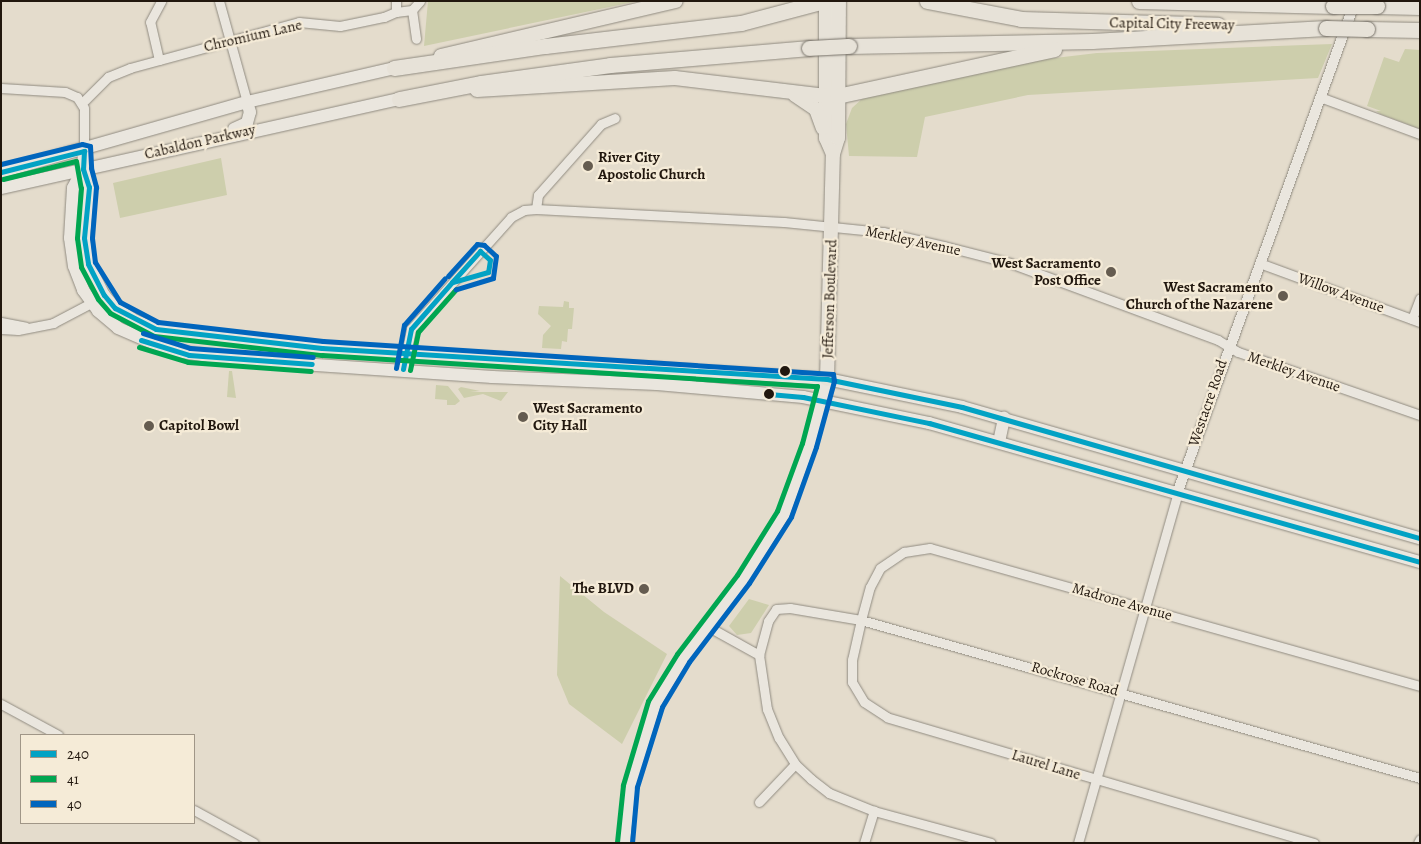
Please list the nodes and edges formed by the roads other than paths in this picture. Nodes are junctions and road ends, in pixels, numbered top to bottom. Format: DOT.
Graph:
graph roads {
  1 [pos="161,1"];
  2 [pos="219,1"];
  3 [pos="396,1"];
  4 [pos="420,1"];
  5 [pos="676,1"];
  6 [pos="825,1"];
  7 [pos="839,1"];
  8 [pos="927,1"];
  9 [pos="1139,1"];
  10 [pos="1356,1"];
  11 [pos="1420,7"];
  12 [pos="412,10"];
  13 [pos="396,12"];
  14 [pos="1326,28"];
  15 [pos="1420,30"];
  16 [pos="416,39"];
  17 [pos="229,40"];
  18 [pos="1092,41"];
  19 [pos="159,60"];
  20 [pos="394,68"];
  21 [pos="1,88"];
  22 [pos="775,89"];
  23 [pos="832,96"];
  24 [pos="1320,97"];
  25 [pos="399,99"];
  26 [pos="247,102"];
  27 [pos="82,104"];
  28 [pos="615,118"];
  29 [pos="1420,134"];
  30 [pos="826,138"];
  31 [pos="194,144"];
  32 [pos="84,151"];
  33 [pos="833,154"];
  34 [pos="83,169"];
  35 [pos="1,172"];
  36 [pos="1,188"];
  37 [pos="536,209"];
  38 [pos="832,227"];
  39 [pos="1262,264"];
  40 [pos="104,295"];
  41 [pos="1420,298"];
  42 [pos="90,303"];
  43 [pos="1416,321"];
  44 [pos="1,322"];
  45 [pos="26,327"];
  46 [pos="1,329"];
  47 [pos="1228,346"];
  48 [pos="404,352"];
  49 [pos="584,365"];
  50 [pos="403,369"];
  51 [pos="678,370"];
  52 [pos="827,379"];
  53 [pos="562,380"];
  54 [pos="643,383"];
  55 [pos="821,401"];
  56 [pos="1420,415"];
  57 [pos="1004,418"];
  58 [pos="998,442"];
  59 [pos="1185,470"];
  60 [pos="1178,491"];
  61 [pos="1420,538"];
  62 [pos="1420,562"];
  63 [pos="1144,608"];
  64 [pos="861,620"];
  65 [pos="707,626"];
  66 [pos="759,655"];
  67 [pos="1420,686"];
  68 [pos="1120,692"];
  69 [pos="1,704"];
  70 [pos="56,734"];
  71 [pos="795,764"];
  72 [pos="1420,778"];
  73 [pos="1094,779"];
  74 [pos="760,802"];
  75 [pos="195,811"];
  76 [pos="874,811"];
  77 [pos="1420,839"];
  78 [pos="254,843"];
  79 [pos="624,843"];
  80 [pos="864,843"];
  81 [pos="991,843"];
  82 [pos="1078,843"];
  83 [pos="1314,843"];
  84 [pos="1418,843"];
  1 -- 19 [label="street"];
  2 -- 17 [label="street"];
  3 -- 13 [label="street"];
  4 -- 12 [label="street"];
  5 -- 20 [label="main road"];
  6 -- 20 [label="highway"];
  6 -- 23 [label="main road, Jefferson Boulevard"];
  7 -- 23 [label="main road, Jefferson Boulevard"];
  8 -- 14 [label="highway, Capital City Freeway"];
  9 -- 11 [label="highway, Capital City Freeway, bridge"];
  10 -- 24 [label="street, Westacre Road"];
  12 -- 13 [label="street, Chromium Lane"];
  12 -- 16 [label="street"];
  13 -- 17 [label="street, Chromium Lane"];
  14 -- 15 [label="highway, Capital City Freeway, bridge"];
  14 -- 18 [label="highway"];
  17 -- 19 [label="street, Chromium Lane"];
  17 -- 26 [label="street"];
  18 -- 23 [label="highway"];
  18 -- 25 [label="highway, bridge"];
  19 -- 27 [label="street, Chromium Lane"];
  20 -- 26 [label="main road, Cabaldon Parkway"];
  21 -- 27 [label="street"];
  22 -- 23 [label="main road"];
  22 -- 25 [label="main road"];
  22 -- 30 [label="main road"];
  23 -- 30 [label="main road, Jefferson Boulevard"];
  23 -- 33 [label="main road, Jefferson Boulevard"];
  24 -- 29 [label="street"];
  24 -- 39 [label="street, Westacre Road"];
  25 -- 31 [label="main road, Cabaldon Parkway"];
  26 -- 31 [label="main road"];
  26 -- 32 [label="main road, Cabaldon Parkway"];
  27 -- 32 [label="street"];
  28 -- 37 [label="street"];
  30 -- 33 [label="main road, Jefferson Boulevard"];
  31 -- 34 [label="main road, Cabaldon Parkway"];
  32 -- 34 [label="main road"];
  32 -- 35 [label="main road, Cabaldon Parkway"];
  33 -- 38 [label="main road, Jefferson Boulevard"];
  34 -- 36 [label="main road, Cabaldon Parkway"];
  34 -- 40 [label="main road"];
  34 -- 42 [label="main road"];
  37 -- 38 [label="street, Merkley Avenue"];
  37 -- 48 [label="street, Merkley Avenue"];
  38 -- 47 [label="street, Merkley Avenue"];
  38 -- 52 [label="main road, Jefferson Boulevard"];
  39 -- 43 [label="street, Willow Avenue"];
  39 -- 47 [label="street, Westacre Road"];
  40 -- 42 [label="street"];
  40 -- 48 [label="main road"];
  41 -- 43 [label="street"];
  42 -- 45 [label="street"];
  42 -- 50 [label="main road"];
  44 -- 45 [label="street"];
  45 -- 46 [label="street"];
  47 -- 56 [label="street, Merkley Avenue"];
  47 -- 59 [label="street, Westacre Road"];
  48 -- 49 [label="main road"];
  48 -- 50 [label="street, Merkley Avenue"];
  49 -- 51 [label="main road"];
  49 -- 53 [label="main road"];
  50 -- 53 [label="main road"];
  51 -- 52 [label="main road"];
  51 -- 54 [label="main road"];
  52 -- 55 [label="main road, Jefferson Boulevard"];
  52 -- 57 [label="main road"];
  53 -- 54 [label="main road"];
  54 -- 55 [label="main road"];
  55 -- 58 [label="main road"];
  55 -- 65 [label="main road, Jefferson Boulevard"];
  57 -- 58 [label="main road"];
  57 -- 59 [label="main road"];
  58 -- 60 [label="main road"];
  59 -- 60 [label="street, Westacre Road"];
  59 -- 61 [label="main road"];
  60 -- 62 [label="main road"];
  60 -- 63 [label="street, Westacre Road"];
  63 -- 64 [label="street, Madrone Avenue"];
  63 -- 67 [label="street, Madrone Avenue"];
  63 -- 68 [label="street, Westacre Road"];
  64 -- 66 [label="street, Rockrose Road"];
  64 -- 68 [label="street, Rockrose Road"];
  64 -- 73 [label="street, Laurel Lane"];
  65 -- 66 [label="street"];
  65 -- 79 [label="main road, Jefferson Boulevard"];
  66 -- 71 [label="street"];
  68 -- 72 [label="street, Rockrose Road"];
  68 -- 73 [label="street, Westacre Road"];
  69 -- 70 [label="street"];
  71 -- 74 [label="street"];
  71 -- 76 [label="street"];
  73 -- 82 [label="street, Westacre Road"];
  73 -- 83 [label="street, Laurel Lane"];
  75 -- 78 [label="street"];
  76 -- 80 [label="street"];
  76 -- 81 [label="street"];
  77 -- 84 [label="street"];
}
